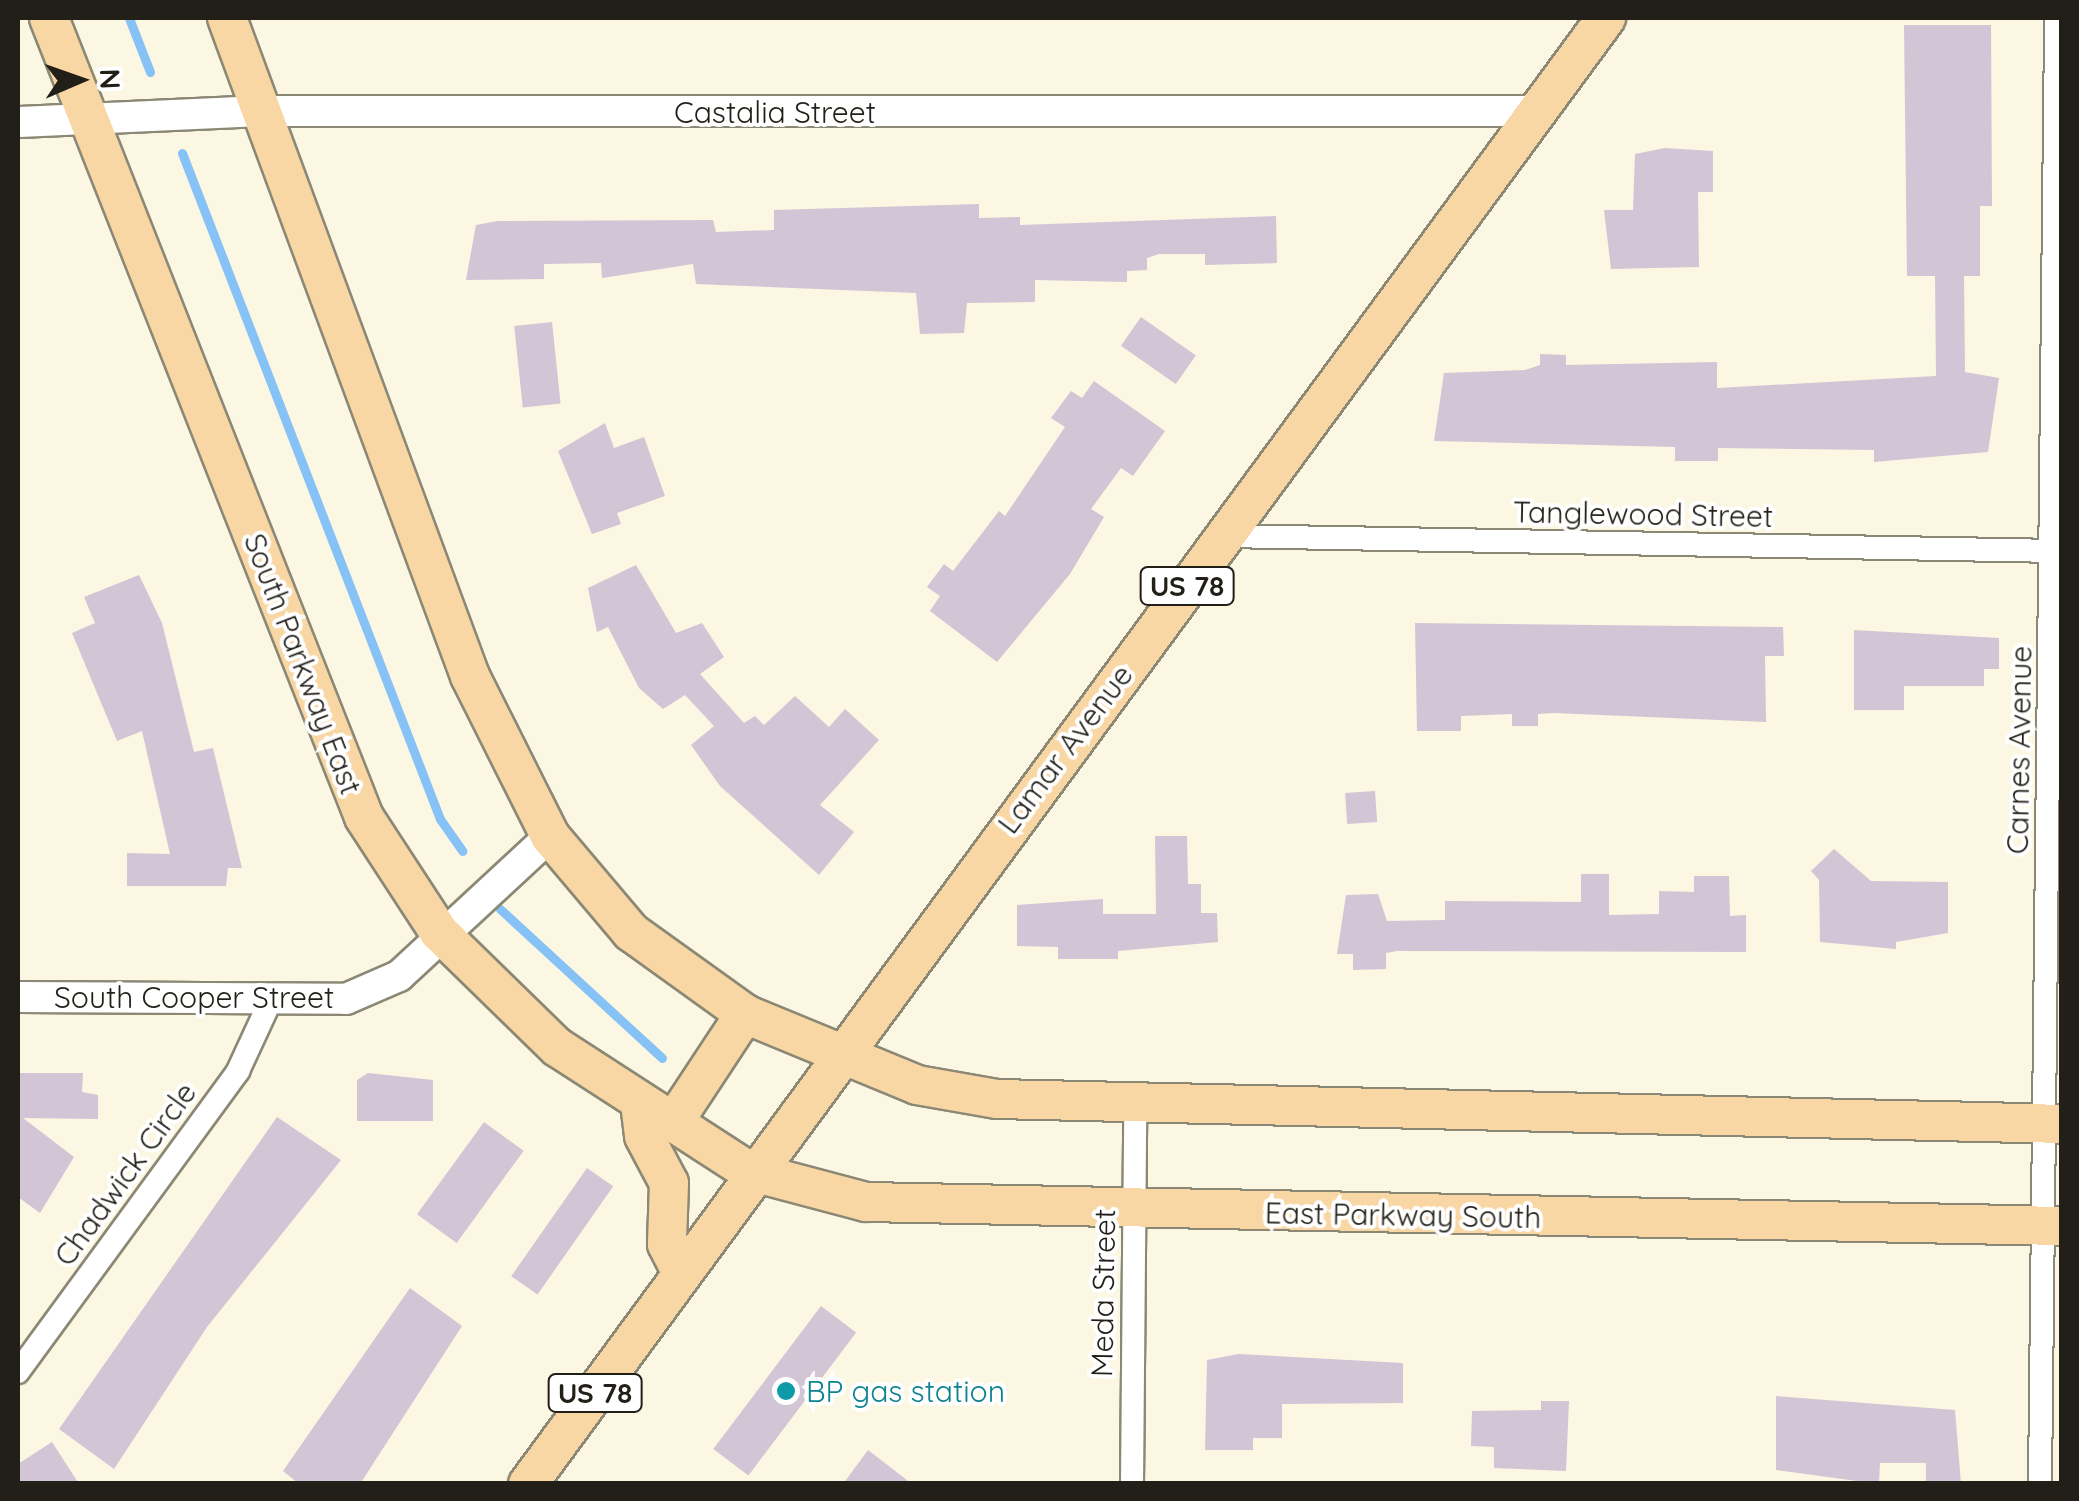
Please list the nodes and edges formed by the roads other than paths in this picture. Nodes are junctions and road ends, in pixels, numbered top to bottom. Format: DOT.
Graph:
graph roads {
  1 [pos="48,18"];
  2 [pos="227,18"];
  3 [pos="1606,18"];
  4 [pos="2056,18"];
  5 [pos="263,112"];
  6 [pos="1533,112"];
  7 [pos="89,121"];
  8 [pos="18,122"];
  9 [pos="1224,536"];
  10 [pos="2057,550"];
  11 [pos="550,836"];
  12 [pos="439,932"];
  13 [pos="18,997"];
  14 [pos="269,1004"];
  15 [pos="745,1014"];
  16 [pos="834,1056"];
  17 [pos="640,1103"];
  18 [pos="1135,1104"];
  19 [pos="673,1122"];
  20 [pos="2052,1124"];
  21 [pos="749,1171"];
  22 [pos="1134,1211"];
  23 [pos="2051,1226"];
  24 [pos="680,1270"];
  25 [pos="18,1372"];
  26 [pos="528,1484"];
  27 [pos="1132,1484"];
  28 [pos="2040,1484"];
  1 -- 7 [label="main road, South Parkway East"];
  2 -- 5 [label="main road"];
  3 -- 6 [label="main road, Lamar Avenue / US 78"];
  4 -- 10 [label="street, Carnes Avenue"];
  5 -- 6 [label="street, Castalia Street"];
  5 -- 7 [label="street, Castalia Street"];
  5 -- 11 [label="main road"];
  6 -- 9 [label="main road, Lamar Avenue / US 78"];
  7 -- 8 [label="street, Castalia Street"];
  7 -- 12 [label="main road, South Parkway East"];
  9 -- 10 [label="street, Tanglewood Street"];
  9 -- 16 [label="main road, Lamar Avenue / US 78"];
  10 -- 20 [label="street, Carnes Avenue"];
  11 -- 12 [label="street, South Cooper Street"];
  11 -- 15 [label="main road"];
  12 -- 14 [label="street, South Cooper Street"];
  12 -- 17 [label="main road, South Parkway East"];
  13 -- 14 [label="street, South Cooper Street"];
  14 -- 25 [label="street, Chadwick Circle"];
  15 -- 16 [label="main road"];
  15 -- 19 [label="main road"];
  16 -- 18 [label="main road"];
  16 -- 21 [label="main road, Lamar Avenue / US 78"];
  17 -- 19 [label="main road, South Parkway East"];
  17 -- 24 [label="main road"];
  18 -- 20 [label="main road"];
  18 -- 22 [label="street, Meda Street"];
  19 -- 21 [label="main road, South Parkway East"];
  20 -- 23 [label="street, Carnes Avenue"];
  21 -- 22 [label="main road, East Parkway South"];
  21 -- 24 [label="main road, Lamar Avenue / US 78"];
  22 -- 23 [label="main road, East Parkway South"];
  22 -- 27 [label="street, Meda Street"];
  23 -- 28 [label="street, Carnes Avenue"];
  24 -- 26 [label="main road, Lamar Avenue / US 78"];
}
